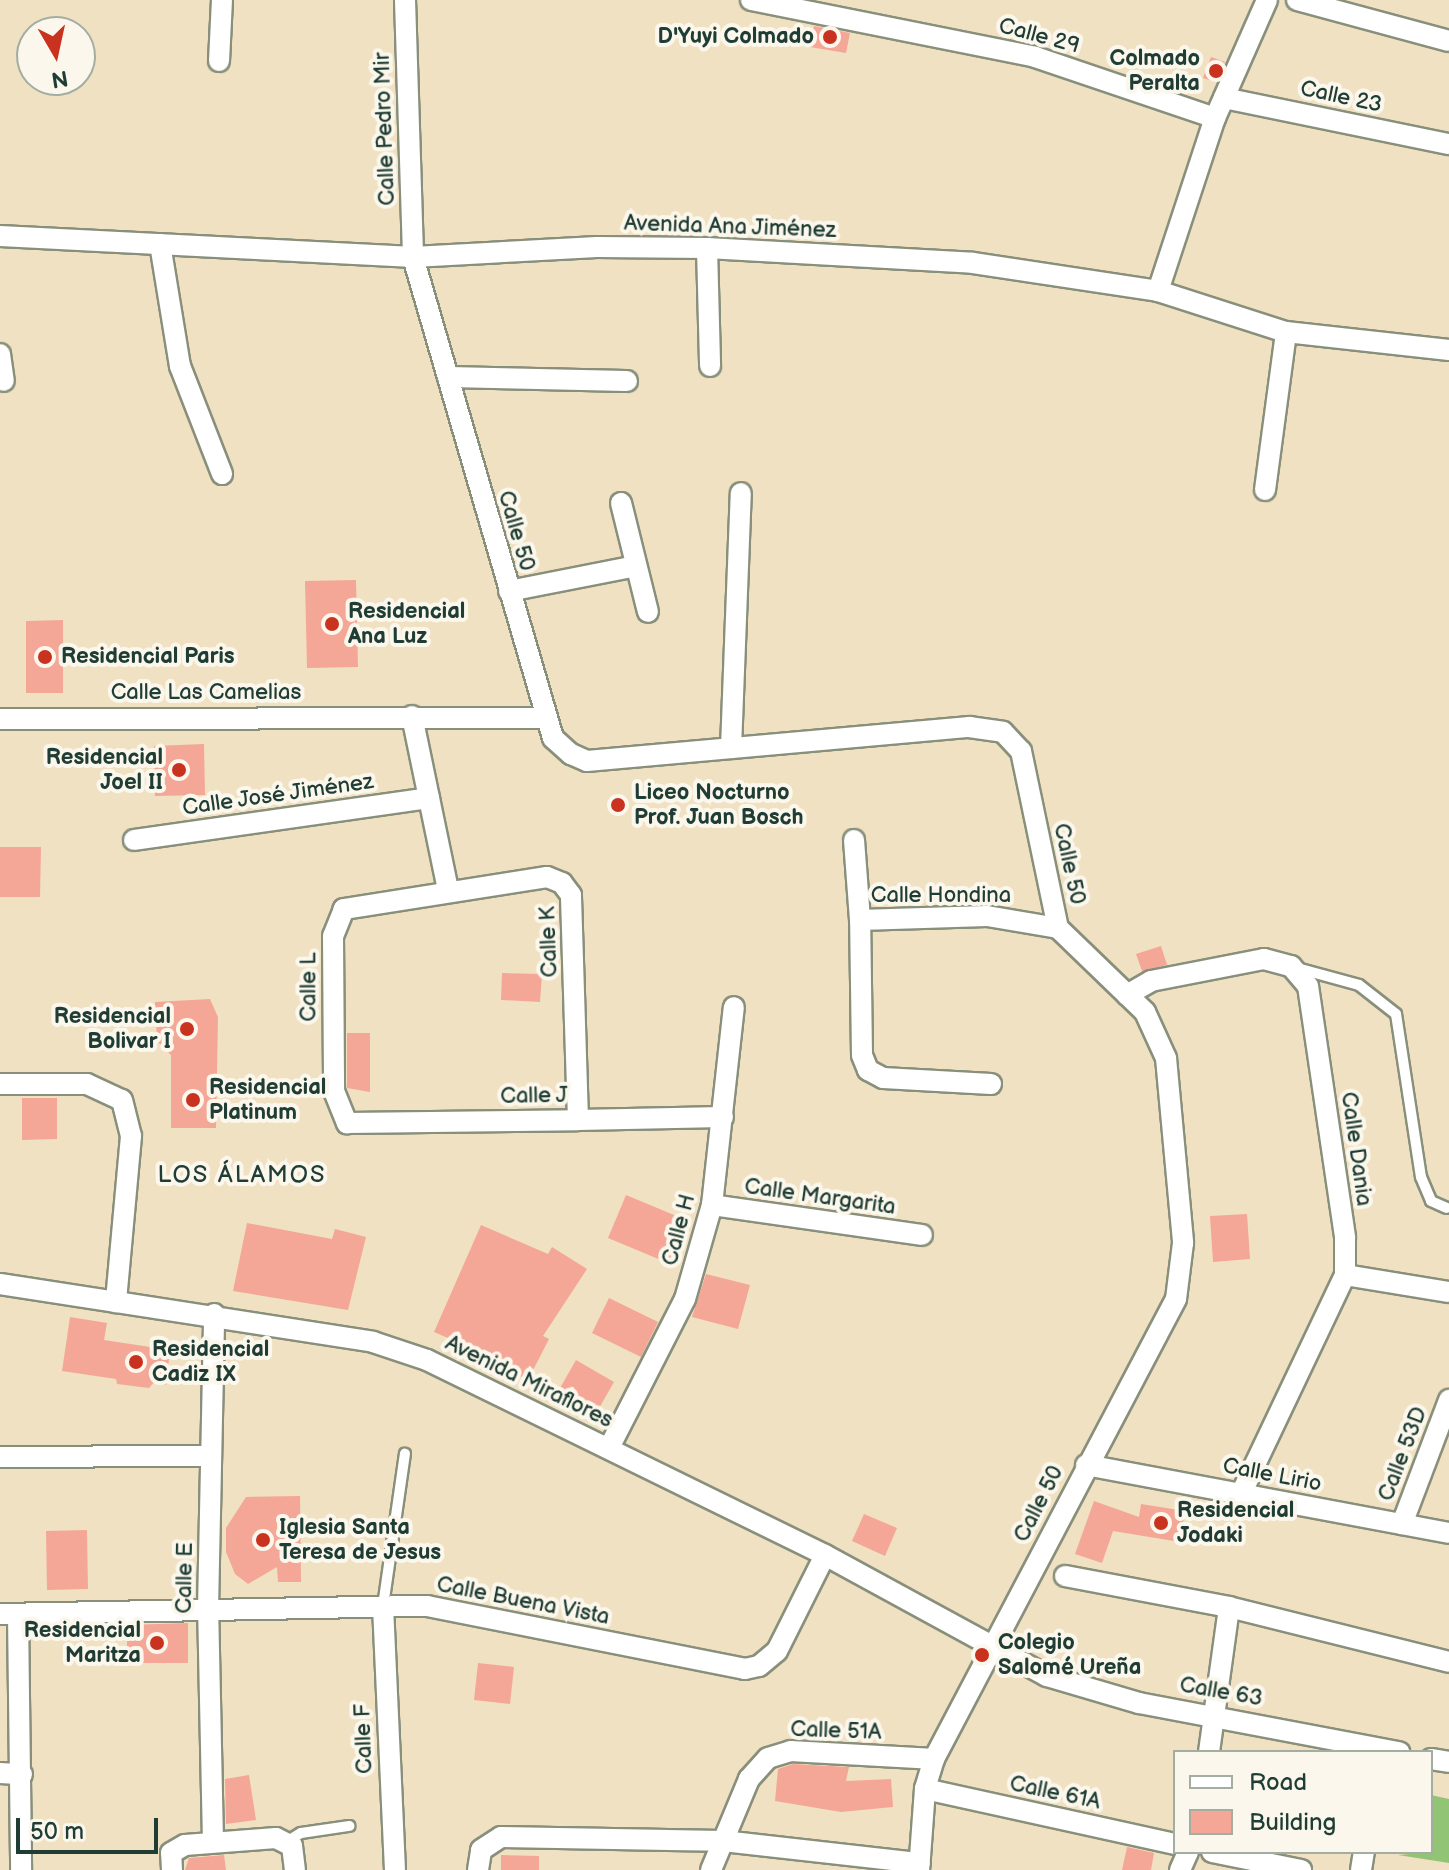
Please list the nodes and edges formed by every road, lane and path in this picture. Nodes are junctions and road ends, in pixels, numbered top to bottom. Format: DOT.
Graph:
graph roads {
  1 [pos="222,0"];
  2 [pos="405,0"];
  3 [pos="751,0"];
  4 [pos="1267,0"];
  5 [pos="1297,0"];
  6 [pos="793,3"];
  7 [pos="1449,41"];
  8 [pos="219,61"];
  9 [pos="1224,98"];
  10 [pos="1215,118"];
  11 [pos="1449,144"];
  12 [pos="0,236"];
  13 [pos="160,244"];
  14 [pos="707,248"];
  15 [pos="413,257"];
  16 [pos="1158,291"];
  17 [pos="1286,332"];
  18 [pos="1449,350"];
  19 [pos="0,354"];
  20 [pos="710,366"];
  21 [pos="448,377"];
  22 [pos="4,381"];
  23 [pos="627,381"];
  24 [pos="222,474"];
  25 [pos="1265,490"];
  26 [pos="741,493"];
  27 [pos="621,503"];
  28 [pos="636,566"];
  29 [pos="509,591"];
  30 [pos="648,612"];
  31 [pos="412,716"];
  32 [pos="544,718"];
  33 [pos="0,719"];
  34 [pos="731,748"];
  35 [pos="429,798"];
  36 [pos="134,840"];
  37 [pos="854,840"];
  38 [pos="448,890"];
  39 [pos="860,920"];
  40 [pos="1058,928"];
  41 [pos="1291,966"];
  42 [pos="1127,995"];
  43 [pos="734,1007"];
  44 [pos="0,1084"];
  45 [pos="991,1084"];
  46 [pos="723,1117"];
  47 [pos="578,1120"];
  48 [pos="347,1123"];
  49 [pos="712,1205"];
  50 [pos="1447,1208"];
  51 [pos="922,1235"];
  52 [pos="1345,1275"];
  53 [pos="0,1284"];
  54 [pos="1449,1292"];
  55 [pos="116,1302"];
  56 [pos="214,1314"];
  57 [pos="1449,1400"];
  58 [pos="609,1448"];
  59 [pos="405,1454"];
  60 [pos="211,1456"];
  61 [pos="0,1457"];
  62 [pos="1086,1465"];
  63 [pos="1241,1494"];
  64 [pos="1402,1524"];
  65 [pos="1449,1533"];
  66 [pos="825,1555"];
  67 [pos="1065,1576"];
  68 [pos="383,1606"];
  69 [pos="1229,1607"];
  70 [pos="208,1609"];
  71 [pos="9,1614"];
  72 [pos="995,1647"];
  73 [pos="1449,1662"];
  74 [pos="1216,1714"];
  75 [pos="1209,1750"];
  76 [pos="1382,1750"];
  77 [pos="934,1759"];
  78 [pos="0,1773"];
  79 [pos="22,1774"];
  80 [pos="925,1789"];
  81 [pos="349,1826"];
  82 [pos="288,1841"];
  83 [pos="723,1841"];
  84 [pos="213,1842"];
  85 [pos="1173,1844"];
  86 [pos="1222,1854"];
  87 [pos="172,1861"];
  88 [pos="920,1866"];
  89 [pos="21,1870"];
  90 [pos="295,1870"];
  91 [pos="395,1870"];
  92 [pos="478,1870"];
  93 [pos="711,1870"];
  94 [pos="1301,1870"];
  1 -- 8 [label="street"];
  2 -- 15 [label="street, Calle Pedro Mir"];
  3 -- 6 [label="street, Calle 29"];
  4 -- 9 [label="street"];
  5 -- 7 [label="street"];
  6 -- 10 [label="street, Calle 29"];
  9 -- 10 [label="street"];
  9 -- 11 [label="street, Calle 23"];
  10 -- 16 [label="street"];
  12 -- 13 [label="street, Avenida Ana Jiménez"];
  13 -- 15 [label="street, Avenida Ana Jiménez"];
  13 -- 24 [label="street"];
  14 -- 15 [label="street, Avenida Ana Jiménez"];
  14 -- 16 [label="street, Avenida Ana Jiménez"];
  14 -- 20 [label="street"];
  15 -- 21 [label="street, Calle 50"];
  16 -- 17 [label="street, Avenida Ana Jiménez"];
  17 -- 18 [label="street, Avenida Ana Jiménez"];
  17 -- 25 [label="street"];
  19 -- 22 [label="street"];
  21 -- 23 [label="street"];
  21 -- 29 [label="street, Calle 50"];
  26 -- 34 [label="street"];
  27 -- 28 [label="street"];
  28 -- 29 [label="street"];
  28 -- 30 [label="street"];
  29 -- 32 [label="street, Calle 50"];
  31 -- 32 [label="street, Calle Las Camelias"];
  31 -- 33 [label="street, Calle Las Camelias"];
  31 -- 35 [label="street"];
  32 -- 34 [label="street, Calle 50"];
  34 -- 40 [label="street, Calle 50"];
  35 -- 36 [label="street, Calle José Jiménez"];
  35 -- 38 [label="street"];
  37 -- 39 [label="street"];
  38 -- 47 [label="street, Calle K"];
  38 -- 48 [label="street, Calle L"];
  39 -- 40 [label="street, Calle Hondina"];
  39 -- 45 [label="street, Calle Hondina"];
  40 -- 42 [label="street, Calle 50"];
  41 -- 42 [label="street"];
  41 -- 50 [label="lane"];
  41 -- 52 [label="street, Calle Dania"];
  42 -- 62 [label="street, Calle 50"];
  43 -- 46 [label="street, Calle H"];
  44 -- 55 [label="street"];
  46 -- 47 [label="street, Calle J"];
  46 -- 49 [label="street, Calle H"];
  47 -- 48 [label="street, Calle J"];
  49 -- 51 [label="street, Calle Margarita"];
  49 -- 58 [label="street, Calle H"];
  52 -- 54 [label="street"];
  52 -- 63 [label="street, Calle Dania"];
  53 -- 55 [label="street, Avenida Miraflores"];
  55 -- 56 [label="street, Avenida Miraflores"];
  56 -- 58 [label="street, Avenida Miraflores"];
  56 -- 60 [label="street, Calle E"];
  57 -- 64 [label="street, Calle 53D"];
  58 -- 66 [label="street, Avenida Miraflores"];
  59 -- 68 [label="lane"];
  60 -- 61 [label="street"];
  60 -- 70 [label="street, Calle E"];
  62 -- 63 [label="street, Calle Lirio"];
  62 -- 72 [label="street, Calle 50"];
  63 -- 64 [label="street, Calle Lirio"];
  64 -- 65 [label="street, Calle Lirio"];
  66 -- 68 [label="street, Calle Buena Vista"];
  66 -- 72 [label="street, Avenida Miraflores"];
  67 -- 69 [label="street"];
  68 -- 70 [label="street, Calle Buena Vista"];
  68 -- 91 [label="street, Calle F"];
  69 -- 73 [label="street"];
  69 -- 74 [label="street"];
  70 -- 71 [label="street, Calle Buena Vista"];
  70 -- 84 [label="street, Calle E"];
  71 -- 79 [label="street"];
  72 -- 74 [label="street, Calle 63"];
  72 -- 77 [label="street, Calle 50"];
  74 -- 75 [label="street"];
  74 -- 76 [label="street, Calle 63"];
  77 -- 80 [label="street, Calle 50"];
  77 -- 83 [label="street, Calle 51A"];
  78 -- 79 [label="street"];
  79 -- 89 [label="street"];
  80 -- 85 [label="street, Calle 61A"];
  80 -- 88 [label="street, Calle 50"];
  81 -- 82 [label="lane"];
  82 -- 84 [label="street"];
  82 -- 90 [label="street"];
  83 -- 88 [label="street"];
  83 -- 92 [label="street"];
  83 -- 93 [label="street, Calle 51A"];
  84 -- 87 [label="street"];
  86 -- 94 [label="street"];
}
